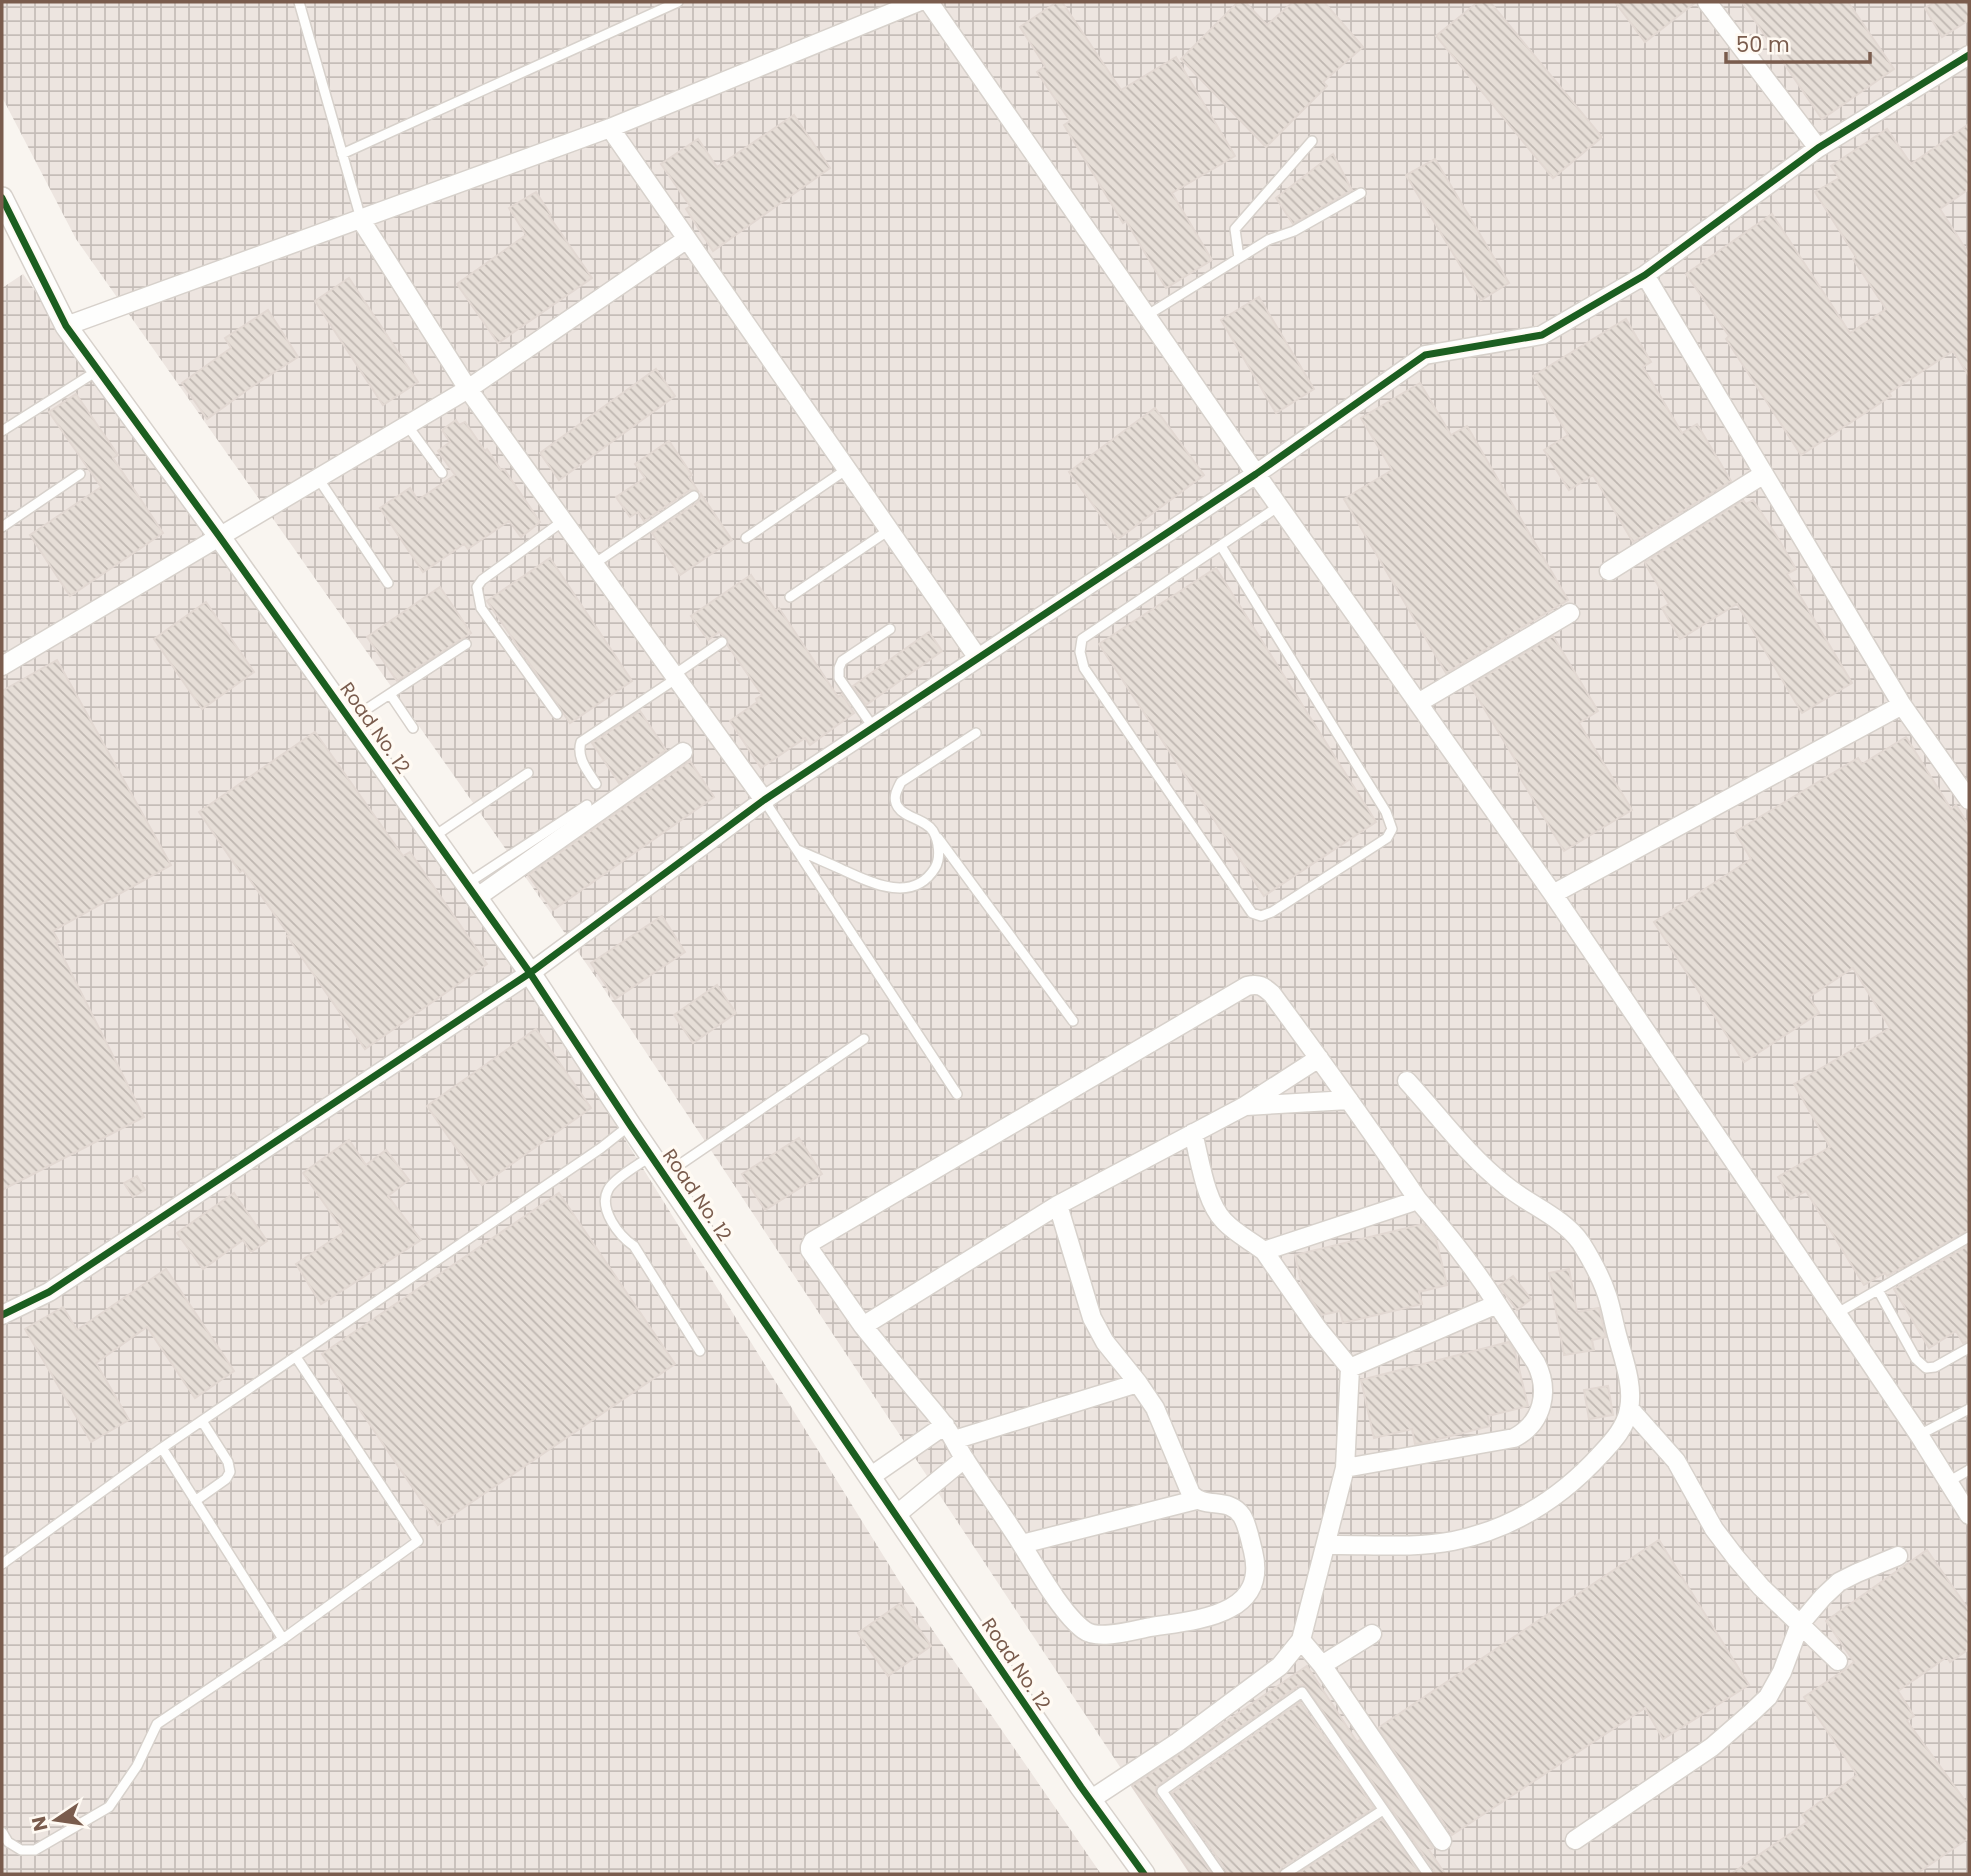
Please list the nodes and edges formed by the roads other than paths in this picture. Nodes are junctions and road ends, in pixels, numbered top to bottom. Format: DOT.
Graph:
graph roads {
  1 [pos="299,2"];
  2 [pos="678,2"];
  3 [pos="918,2"];
  4 [pos="929,2"];
  5 [pos="1707,2"];
  6 [pos="1969,55"];
  7 [pos="610,128"];
  8 [pos="1312,141"];
  9 [pos="1818,148"];
  10 [pos="342,153"];
  11 [pos="1362,193"];
  12 [pos="2,198"];
  13 [pos="361,220"];
  14 [pos="687,239"];
  15 [pos="1239,258"];
  16 [pos="1645,275"];
  17 [pos="1146,316"];
  18 [pos="66,326"];
  19 [pos="98,370"];
  20 [pos="468,389"];
  21 [pos="407,425"];
  22 [pos="2,431"];
  23 [pos="847,469"];
  24 [pos="442,473"];
  25 [pos="80,474"];
  26 [pos="1256,474"];
  27 [pos="1764,474"];
  28 [pos="318,478"];
  29 [pos="694,496"];
  30 [pos="1279,506"];
  31 [pos="563,521"];
  32 [pos="2,527"];
  33 [pos="889,530"];
  34 [pos="219,536"];
  35 [pos="746,538"];
  36 [pos="1221,546"];
  37 [pos="594,564"];
  38 [pos="1609,571"];
  39 [pos="388,583"];
  40 [pos="790,597"];
  41 [pos="1570,613"];
  42 [pos="890,629"];
  43 [pos="722,642"];
  44 [pos="466,644"];
  45 [pos="978,658"];
  46 [pos="2,666"];
  47 [pos="675,677"];
  48 [pos="390,694"];
  49 [pos="1418,703"];
  50 [pos="1902,705"];
  51 [pos="557,714"];
  52 [pos="350,720"];
  53 [pos="873,727"];
  54 [pos="413,728"];
  55 [pos="976,733"];
  56 [pos="683,752"];
  57 [pos="528,773"];
  58 [pos="596,784"];
  59 [pos="764,800"];
  60 [pos="1969,800"];
  61 [pos="587,805"];
  62 [pos="932,831"];
  63 [pos="433,837"];
  64 [pos="796,849"];
  65 [pos="471,891"];
  66 [pos="1553,894"];
  67 [pos="530,972"];
  68 [pos="1073,1021"];
  69 [pos="864,1039"];
  70 [pos="1319,1058"];
  71 [pos="1407,1081"];
  72 [pos="957,1094"];
  73 [pos="1349,1100"];
  74 [pos="1243,1107"];
  75 [pos="630,1125"];
  76 [pos="1193,1133"];
  77 [pos="651,1156"];
  78 [pos="664,1175"];
  79 [pos="1418,1200"];
  80 [pos="1058,1205"];
  81 [pos="1969,1237"];
  82 [pos="1264,1251"];
  83 [pos="1878,1290"];
  84 [pos="1497,1304"];
  85 [pos="1836,1314"];
  86 [pos="2,1315"];
  87 [pos="863,1326"];
  88 [pos="1969,1348"];
  89 [pos="700,1351"];
  90 [pos="296,1357"];
  91 [pos="1350,1368"];
  92 [pos="1138,1383"];
  93 [pos="1629,1408"];
  94 [pos="1969,1409"];
  95 [pos="202,1421"];
  96 [pos="949,1433"];
  97 [pos="1919,1435"];
  98 [pos="162,1448"];
  99 [pos="964,1459"];
  100 [pos="1345,1468"];
  101 [pos="1969,1470"];
  102 [pos="870,1477"];
  103 [pos="1948,1482"];
  104 [pos="195,1500"];
  105 [pos="1196,1500"];
  106 [pos="896,1515"];
  107 [pos="1969,1515"];
  108 [pos="1022,1544"];
  109 [pos="1326,1545"];
  110 [pos="1898,1556"];
  111 [pos="2,1564"];
  112 [pos="1800,1624"];
  113 [pos="1372,1634"];
  114 [pos="283,1639"];
  115 [pos="1301,1640"];
  116 [pos="1838,1661"];
  117 [pos="1322,1665"];
  118 [pos="1090,1800"];
  119 [pos="1383,1810"];
  120 [pos="2,1832"];
  121 [pos="1575,1840"];
  122 [pos="1442,1841"];
  123 [pos="1144,1874"];
  124 [pos="1220,1874"];
  125 [pos="1285,1874"];
  126 [pos="1429,1874"];
  1 -- 10 [label="lane"];
  2 -- 10 [label="lane"];
  3 -- 7 [label="street"];
  4 -- 17 [label="street"];
  5 -- 9 [label="street"];
  6 -- 9 [label="street"];
  7 -- 13 [label="street"];
  7 -- 14 [label="street"];
  8 -- 15 [label="lane"];
  9 -- 16 [label="street"];
  10 -- 13 [label="lane"];
  11 -- 15 [label="lane"];
  12 -- 18 [label="street, Road No. 12"];
  13 -- 18 [label="street"];
  13 -- 20 [label="street"];
  14 -- 20 [label="street"];
  14 -- 23 [label="street"];
  15 -- 17 [label="lane"];
  16 -- 26 [label="street"];
  16 -- 27 [label="street"];
  17 -- 26 [label="street"];
  18 -- 19 [label="street, Road No. 12"];
  19 -- 22 [label="lane"];
  19 -- 34 [label="street, Road No. 12"];
  20 -- 21 [label="street"];
  20 -- 31 [label="street"];
  21 -- 24 [label="lane"];
  21 -- 28 [label="street"];
  23 -- 33 [label="street"];
  23 -- 35 [label="lane"];
  25 -- 32 [label="lane"];
  26 -- 30 [label="street"];
  26 -- 45 [label="street"];
  27 -- 38 [label="street"];
  27 -- 50 [label="street"];
  28 -- 34 [label="street"];
  28 -- 39 [label="lane"];
  29 -- 37 [label="lane"];
  30 -- 36 [label="lane"];
  30 -- 49 [label="street"];
  31 -- 37 [label="street"];
  31 -- 51 [label="lane"];
  33 -- 40 [label="lane"];
  33 -- 45 [label="street"];
  34 -- 46 [label="street"];
  34 -- 52 [label="street, Road No. 12"];
  36 -- 36 [label="lane"];
  37 -- 47 [label="street"];
  41 -- 49 [label="street"];
  42 -- 53 [label="lane"];
  43 -- 47 [label="lane"];
  44 -- 48 [label="lane"];
  45 -- 53 [label="street"];
  47 -- 58 [label="lane"];
  47 -- 59 [label="street"];
  48 -- 52 [label="lane"];
  48 -- 54 [label="lane"];
  49 -- 66 [label="street"];
  50 -- 60 [label="street"];
  50 -- 66 [label="street"];
  52 -- 63 [label="street, Road No. 12"];
  53 -- 59 [label="street"];
  55 -- 62 [label="lane"];
  56 -- 65 [label="street"];
  57 -- 63 [label="lane"];
  59 -- 64 [label="lane"];
  59 -- 67 [label="street"];
  61 -- 65 [label="lane"];
  62 -- 64 [label="lane"];
  62 -- 68 [label="lane"];
  63 -- 65 [label="street, Road No. 12"];
  64 -- 72 [label="lane"];
  65 -- 67 [label="street, Road No. 12"];
  66 -- 85 [label="street"];
  67 -- 75 [label="street, Road No. 12"];
  67 -- 86 [label="street"];
  69 -- 78 [label="lane"];
  70 -- 73 [label="street"];
  70 -- 74 [label="street"];
  70 -- 87 [label="street"];
  71 -- 93 [label="street"];
  73 -- 74 [label="street"];
  73 -- 79 [label="street"];
  74 -- 76 [label="street"];
  75 -- 77 [label="street, Road No. 12"];
  75 -- 90 [label="lane"];
  76 -- 80 [label="street"];
  76 -- 82 [label="street"];
  77 -- 78 [label="street, Road No. 12"];
  77 -- 89 [label="lane"];
  78 -- 102 [label="street, Road No. 12"];
  79 -- 82 [label="street"];
  79 -- 84 [label="street"];
  80 -- 87 [label="street"];
  80 -- 92 [label="street"];
  81 -- 83 [label="lane"];
  82 -- 91 [label="street"];
  83 -- 85 [label="lane"];
  83 -- 88 [label="lane"];
  84 -- 91 [label="street"];
  84 -- 100 [label="street"];
  85 -- 97 [label="street"];
  87 -- 96 [label="street"];
  90 -- 95 [label="lane"];
  90 -- 114 [label="lane"];
  91 -- 100 [label="street"];
  92 -- 96 [label="street"];
  92 -- 105 [label="street"];
  93 -- 109 [label="street"];
  93 -- 112 [label="street"];
  94 -- 97 [label="lane"];
  95 -- 98 [label="lane"];
  95 -- 104 [label="lane"];
  96 -- 99 [label="street"];
  96 -- 102 [label="street"];
  97 -- 103 [label="street"];
  98 -- 104 [label="lane"];
  98 -- 111 [label="lane"];
  99 -- 106 [label="street"];
  99 -- 108 [label="street"];
  100 -- 109 [label="street"];
  101 -- 103 [label="lane"];
  102 -- 106 [label="street, Road No. 12"];
  103 -- 107 [label="street"];
  104 -- 114 [label="lane"];
  105 -- 108 [label="street"];
  105 -- 108 [label="street"];
  106 -- 118 [label="street, Road No. 12"];
  109 -- 115 [label="street"];
  110 -- 112 [label="street"];
  112 -- 116 [label="street"];
  112 -- 121 [label="street"];
  113 -- 117 [label="street"];
  114 -- 120 [label="lane"];
  115 -- 117 [label="street"];
  115 -- 118 [label="street"];
  117 -- 122 [label="street"];
  118 -- 123 [label="street, Road No. 12"];
  119 -- 124 [label="lane"];
  119 -- 125 [label="lane"];
  119 -- 126 [label="lane"];
}
